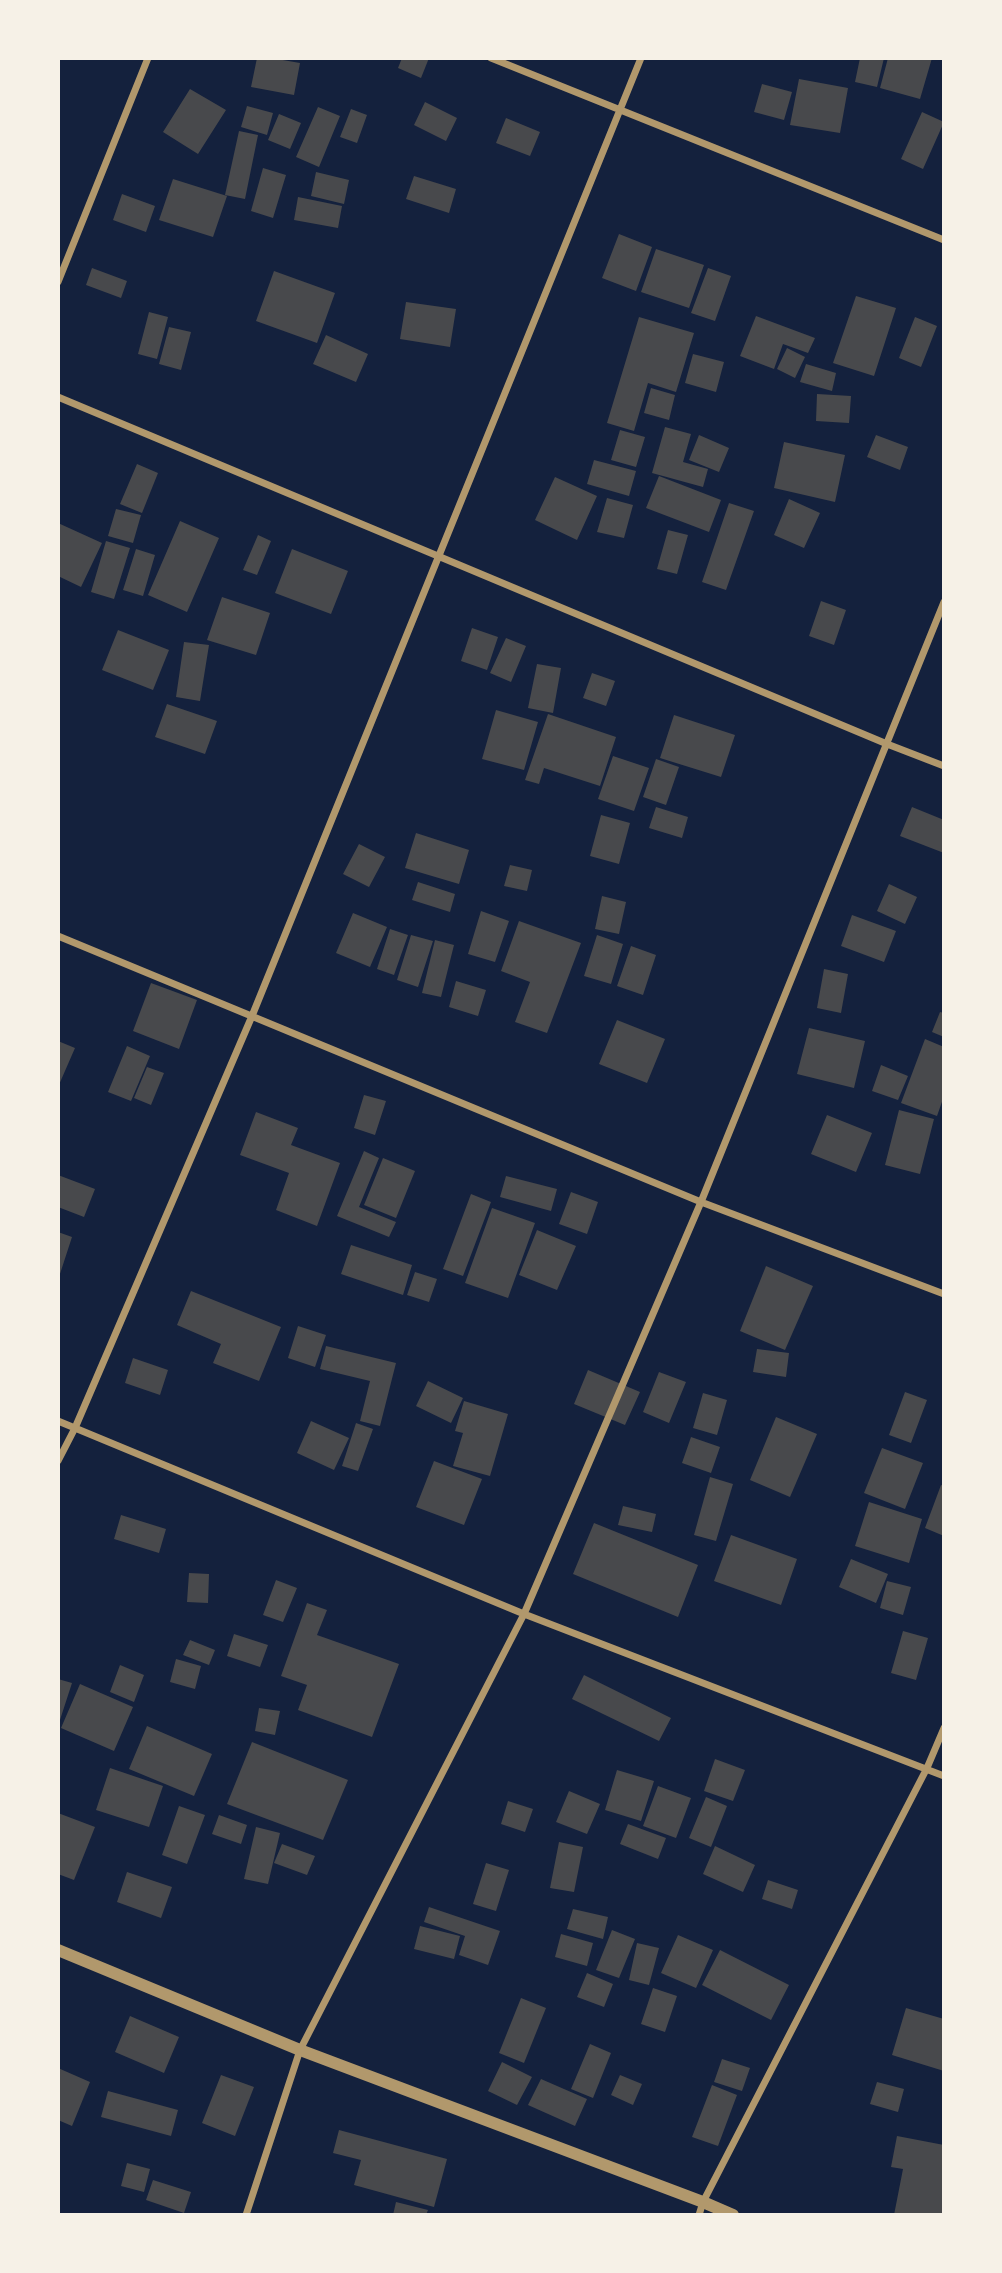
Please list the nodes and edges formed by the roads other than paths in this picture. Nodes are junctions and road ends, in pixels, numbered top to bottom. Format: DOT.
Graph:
graph roads {
  1 [pos="148,58"];
  2 [pos="491,58"];
  3 [pos="641,58"];
  4 [pos="619,109"];
  5 [pos="944,240"];
  6 [pos="58,282"];
  7 [pos="58,397"];
  8 [pos="438,556"];
  9 [pos="944,602"];
  10 [pos="887,744"];
  11 [pos="944,766"];
  12 [pos="58,936"];
  13 [pos="252,1016"];
  14 [pos="701,1202"];
  15 [pos="944,1293"];
  16 [pos="58,1421"];
  17 [pos="75,1428"];
  18 [pos="58,1461"];
  19 [pos="524,1614"];
  20 [pos="944,1728"];
  21 [pos="927,1768"];
  22 [pos="944,1776"];
  23 [pos="58,1950"];
  24 [pos="300,2050"];
  25 [pos="703,2202"];
  26 [pos="246,2215"];
  27 [pos="699,2215"];
  28 [pos="733,2215"];
  1 -- 6 [label="street"];
  2 -- 4 [label="street"];
  3 -- 4 [label="street"];
  4 -- 5 [label="street"];
  4 -- 8 [label="street"];
  7 -- 8 [label="street"];
  8 -- 10 [label="street"];
  8 -- 13 [label="street"];
  9 -- 10 [label="street"];
  10 -- 11 [label="street"];
  10 -- 14 [label="street"];
  12 -- 13 [label="street"];
  13 -- 14 [label="street"];
  13 -- 17 [label="street"];
  14 -- 15 [label="street"];
  14 -- 19 [label="street"];
  16 -- 17 [label="street"];
  17 -- 18 [label="street"];
  17 -- 19 [label="street"];
  19 -- 21 [label="street"];
  19 -- 24 [label="street"];
  20 -- 21 [label="street"];
  21 -- 22 [label="street"];
  21 -- 25 [label="street"];
  23 -- 24 [label="street"];
  24 -- 25 [label="street"];
  24 -- 26 [label="street"];
  25 -- 27 [label="street"];
  25 -- 28 [label="street"];
}
